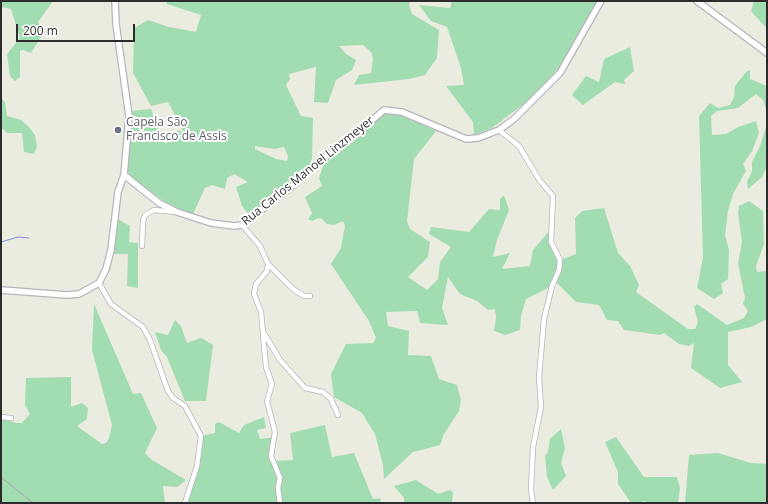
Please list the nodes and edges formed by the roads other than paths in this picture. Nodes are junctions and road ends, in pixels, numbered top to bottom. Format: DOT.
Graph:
graph roads {
  1 [pos="115,1"];
  2 [pos="601,1"];
  3 [pos="697,1"];
  4 [pos="767,53"];
  5 [pos="500,130"];
  6 [pos="124,175"];
  7 [pos="177,212"];
  8 [pos="242,225"];
  9 [pos="142,246"];
  10 [pos="268,264"];
  11 [pos="99,283"];
  12 [pos="1,290"];
  13 [pos="310,296"];
  14 [pos="264,333"];
  15 [pos="338,415"];
  16 [pos="1,417"];
  17 [pos="11,418"];
  18 [pos="185,503"];
  19 [pos="280,503"];
  20 [pos="533,503"];
  1 -- 6 [label="street"];
  2 -- 5 [label="street, Rua Carlos Manoel Linzmeyer"];
  3 -- 4 [label="street"];
  5 -- 8 [label="street, Rua Carlos Manoel Linzmeyer"];
  5 -- 20 [label="street"];
  6 -- 7 [label="street, Rua Carlos Manoel Linzmeyer"];
  6 -- 11 [label="street"];
  7 -- 8 [label="street, Rua Carlos Manoel Linzmeyer"];
  7 -- 9 [label="street"];
  8 -- 10 [label="street"];
  10 -- 13 [label="street"];
  10 -- 14 [label="street"];
  11 -- 12 [label="street"];
  11 -- 18 [label="street"];
  14 -- 15 [label="street"];
  14 -- 19 [label="street"];
  16 -- 17 [label="street"];
}
